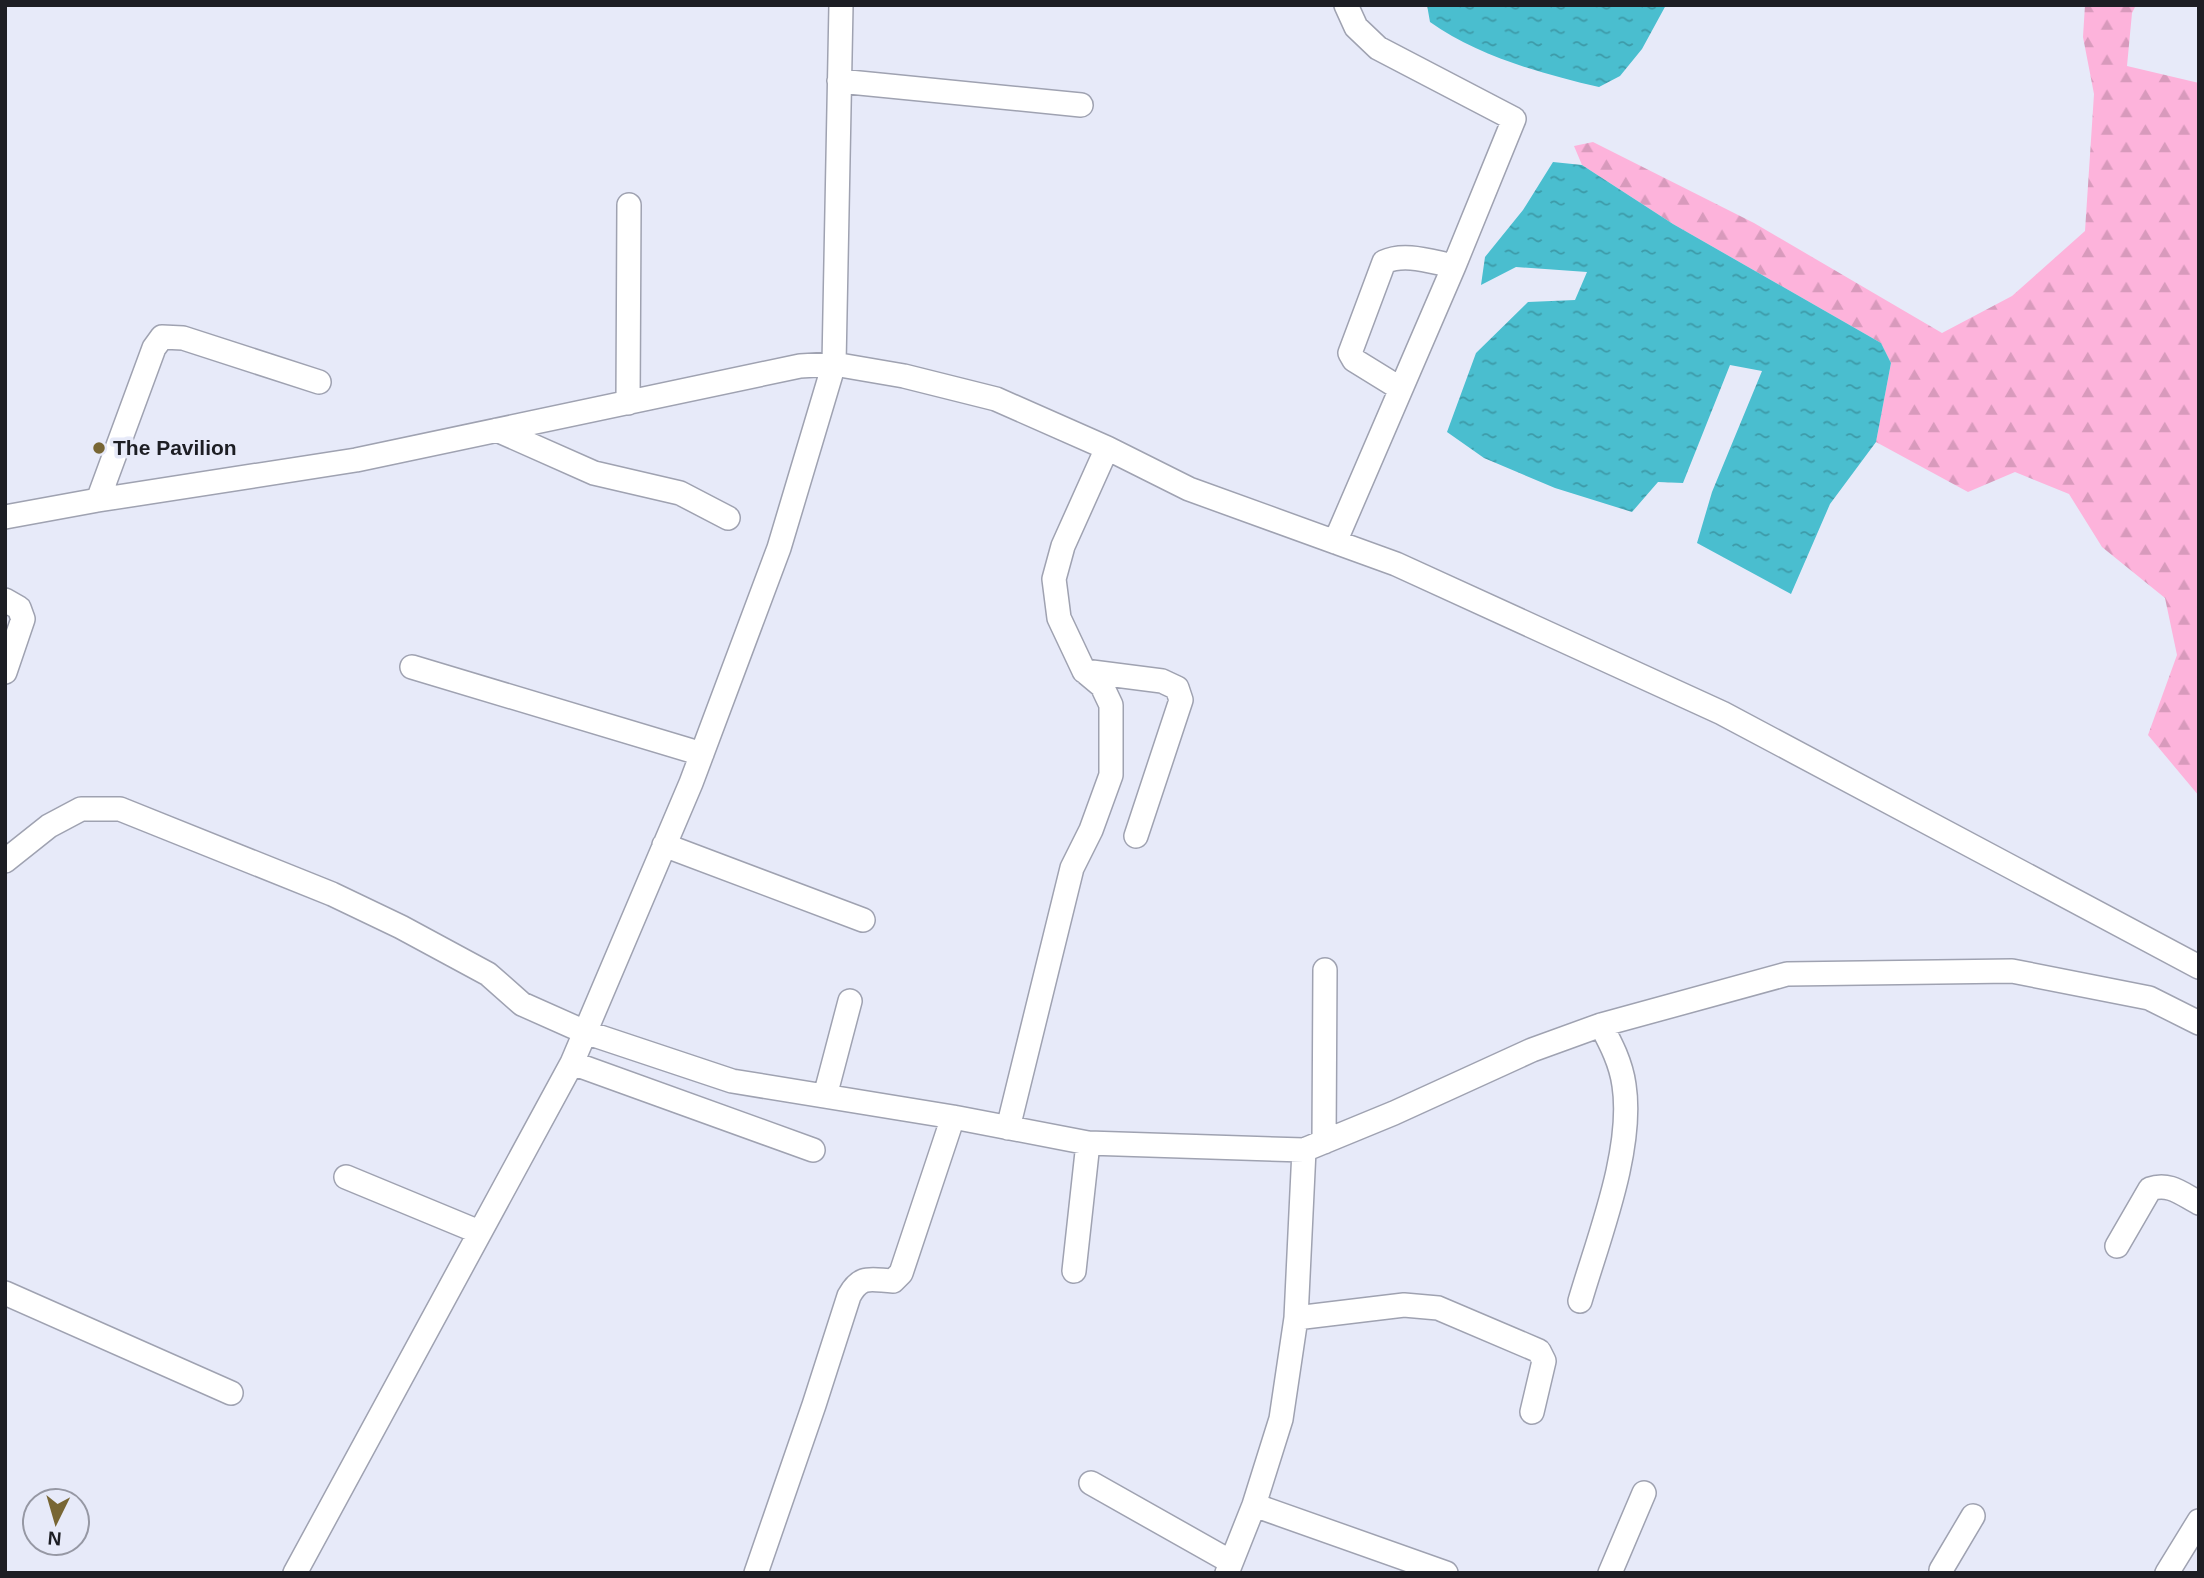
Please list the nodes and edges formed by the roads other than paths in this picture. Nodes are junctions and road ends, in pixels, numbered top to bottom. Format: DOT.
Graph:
graph roads {
  1 [pos="841,5"];
  2 [pos="1346,5"];
  3 [pos="839,81"];
  4 [pos="1081,105"];
  5 [pos="629,205"];
  6 [pos="1454,266"];
  7 [pos="834,365"];
  8 [pos="319,382"];
  9 [pos="1401,389"];
  10 [pos="628,403"];
  11 [pos="497,430"];
  12 [pos="1107,448"];
  13 [pos="98,500"];
  14 [pos="5,517"];
  15 [pos="728,518"];
  16 [pos="1335,542"];
  17 [pos="5,600"];
  18 [pos="412,667"];
  19 [pos="1084,671"];
  20 [pos="5,672"];
  21 [pos="702,754"];
  22 [pos="1136,836"];
  23 [pos="664,845"];
  24 [pos="5,861"];
  25 [pos="863,920"];
  26 [pos="2199,967"];
  27 [pos="1325,970"];
  28 [pos="850,1001"];
  29 [pos="2199,1023"];
  30 [pos="1601,1025"];
  31 [pos="585,1032"];
  32 [pos="572,1063"];
  33 [pos="825,1096"];
  34 [pos="953,1116"];
  35 [pos="1008,1128"];
  36 [pos="1088,1143"];
  37 [pos="1314,1146"];
  38 [pos="813,1150"];
  39 [pos="346,1177"];
  40 [pos="2199,1203"];
  41 [pos="479,1232"];
  42 [pos="2117,1246"];
  43 [pos="1074,1271"];
  44 [pos="5,1293"];
  45 [pos="1580,1301"];
  46 [pos="1296,1318"];
  47 [pos="231,1393"];
  48 [pos="1532,1412"];
  49 [pos="1091,1483"];
  50 [pos="1644,1493"];
  51 [pos="1254,1505"];
  52 [pos="1973,1516"];
  53 [pos="2199,1521"];
  54 [pos="1229,1567"];
  55 [pos="295,1573"];
  56 [pos="755,1573"];
  57 [pos="1446,1573"];
  58 [pos="1610,1573"];
  59 [pos="1942,1573"];
  60 [pos="2167,1573"];
  1 -- 3 [label="street"];
  2 -- 6 [label="street"];
  3 -- 4 [label="street"];
  3 -- 7 [label="street"];
  5 -- 10 [label="street"];
  6 -- 9 [label="street"];
  6 -- 9 [label="street"];
  7 -- 10 [label="street"];
  7 -- 12 [label="street"];
  7 -- 21 [label="street"];
  8 -- 13 [label="street"];
  9 -- 16 [label="street"];
  10 -- 11 [label="street"];
  11 -- 13 [label="street"];
  11 -- 15 [label="street"];
  12 -- 16 [label="street"];
  12 -- 19 [label="street"];
  13 -- 14 [label="street"];
  16 -- 26 [label="street"];
  17 -- 20 [label="street"];
  18 -- 21 [label="street"];
  19 -- 22 [label="street"];
  19 -- 35 [label="street"];
  21 -- 23 [label="street"];
  23 -- 25 [label="street"];
  23 -- 31 [label="street"];
  24 -- 31 [label="street"];
  27 -- 37 [label="street"];
  28 -- 33 [label="street"];
  29 -- 30 [label="street"];
  30 -- 37 [label="street"];
  30 -- 45 [label="street"];
  31 -- 32 [label="street"];
  31 -- 33 [label="street"];
  32 -- 38 [label="street"];
  32 -- 41 [label="street"];
  33 -- 34 [label="street"];
  34 -- 35 [label="street"];
  34 -- 56 [label="street"];
  35 -- 36 [label="street"];
  36 -- 37 [label="street"];
  36 -- 43 [label="street"];
  37 -- 46 [label="street"];
  39 -- 41 [label="street"];
  40 -- 42 [label="street"];
  41 -- 55 [label="street"];
  44 -- 47 [label="street"];
  46 -- 48 [label="street"];
  46 -- 51 [label="street"];
  49 -- 54 [label="street"];
  50 -- 58 [label="street"];
  51 -- 54 [label="street"];
  51 -- 57 [label="street"];
  52 -- 59 [label="street"];
  53 -- 60 [label="street"];
}
